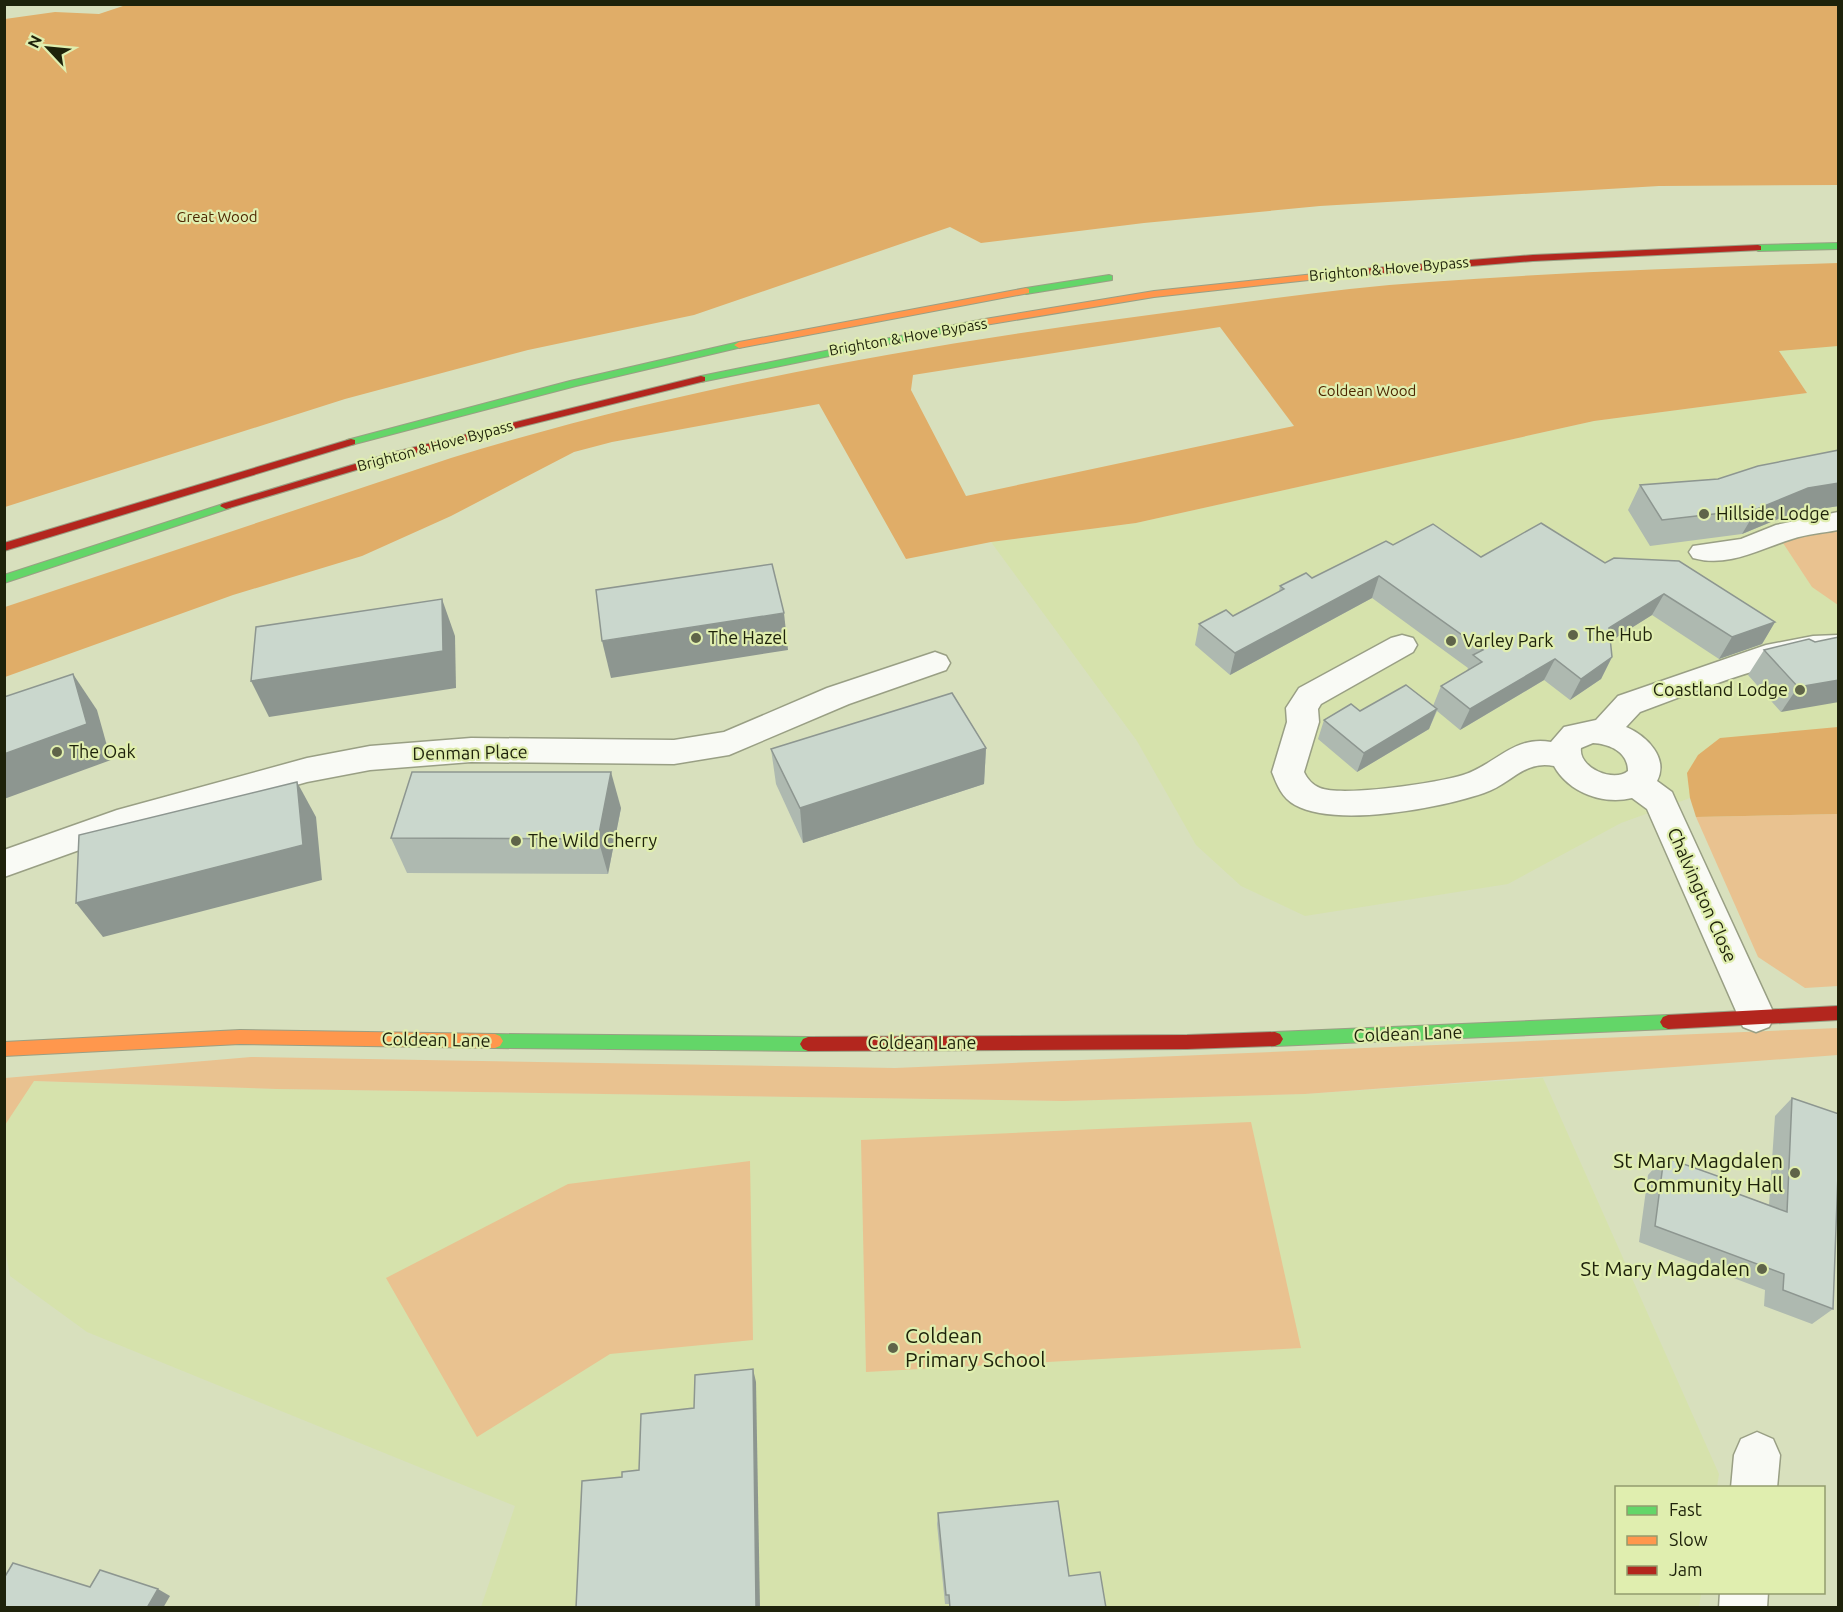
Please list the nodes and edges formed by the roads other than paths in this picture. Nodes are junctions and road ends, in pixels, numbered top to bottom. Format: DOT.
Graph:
graph roads {
  1 [pos="1839,246"];
  2 [pos="1127,276"];
  3 [pos="381,431"];
  4 [pos="230,464"];
  5 [pos="1839,521"];
  6 [pos="4,547"];
  7 [pos="1703,552"];
  8 [pos="4,579"];
  9 [pos="1402,645"];
  10 [pos="1839,645"];
  11 [pos="935,663"];
  12 [pos="1604,732"];
  13 [pos="1565,757"];
  14 [pos="1636,784"];
  15 [pos="4,864"];
  16 [pos="1839,1013"];
  17 [pos="1756,1016"];
  18 [pos="4,1049"];
  1 -- 8 [label="main road, Brighton & Hove Bypass"];
  2 -- 3 [label="main road, Brighton & Hove Bypass"];
  3 -- 4 [label="main road"];
  3 -- 6 [label="main road, Brighton & Hove Bypass"];
  5 -- 7 [label="street"];
  9 -- 13 [label="street"];
  10 -- 12 [label="street"];
  11 -- 15 [label="street, Denman Place"];
  12 -- 13 [label="street"];
  12 -- 14 [label="street"];
  13 -- 14 [label="street"];
  14 -- 17 [label="street, Chalvington Close"];
  16 -- 17 [label="main road, Coldean Lane"];
  17 -- 18 [label="main road, Coldean Lane"];
}
